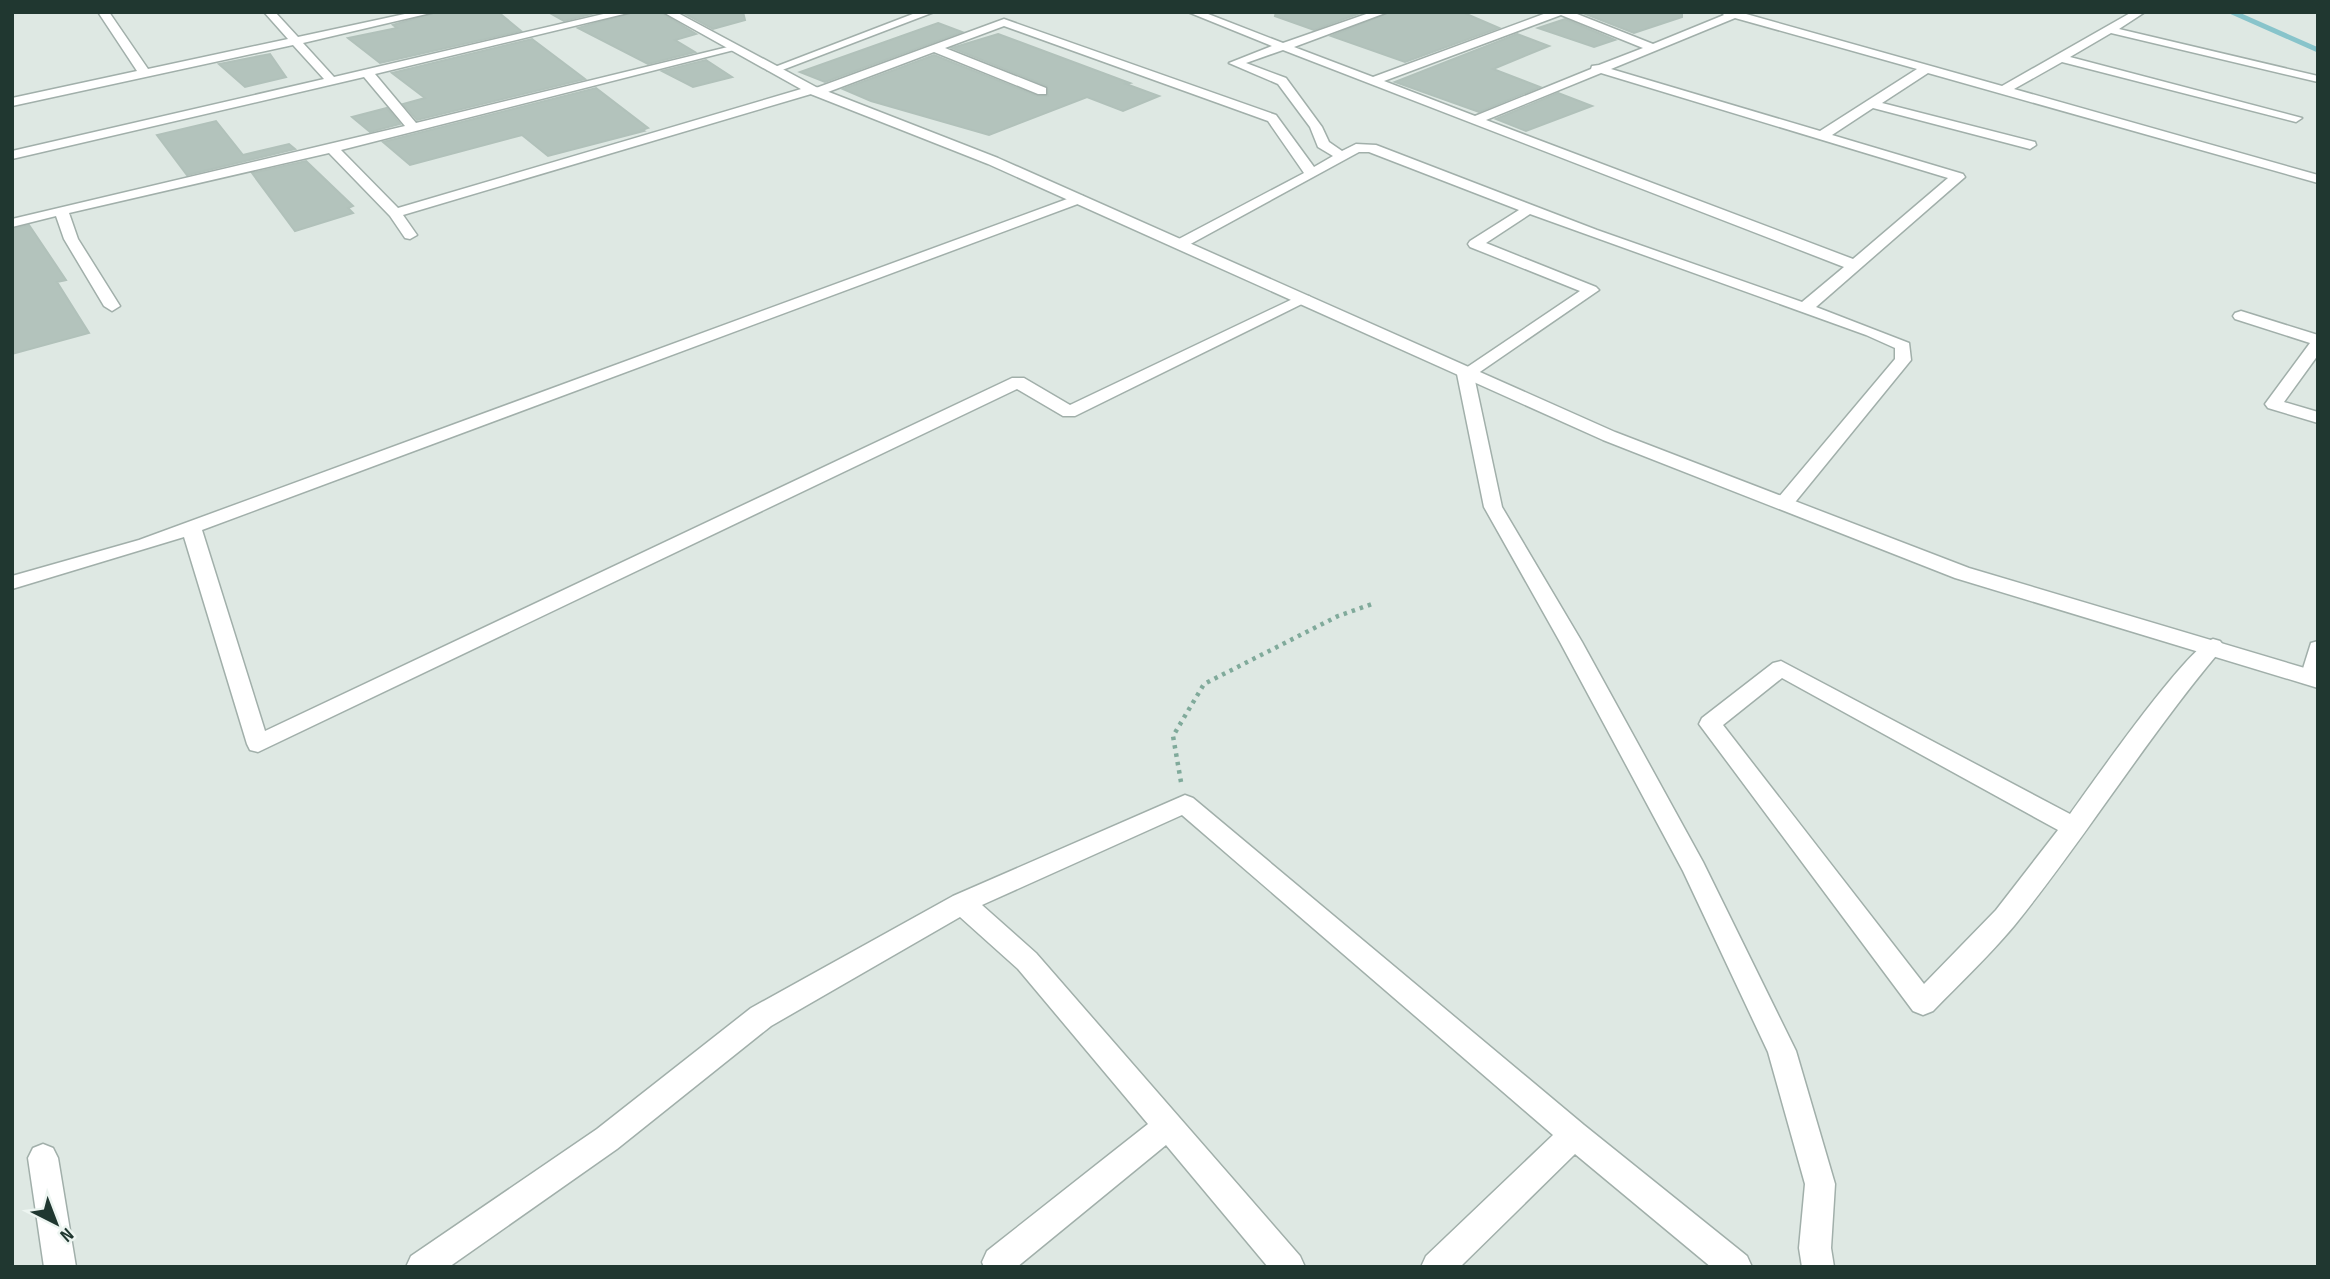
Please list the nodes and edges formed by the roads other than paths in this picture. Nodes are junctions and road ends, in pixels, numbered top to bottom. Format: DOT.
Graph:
graph roads {
  1 [pos="103,12"];
  2 [pos="270,12"];
  3 [pos="430,12"];
  4 [pos="627,12"];
  5 [pos="668,12"];
  6 [pos="929,12"];
  7 [pos="1193,12"];
  8 [pos="1383,12"];
  9 [pos="1561,12"];
  10 [pos="2140,12"];
  11 [pos="1730,14"];
  12 [pos="2110,30"];
  13 [pos="296,41"];
  14 [pos="1282,45"];
  15 [pos="1652,47"];
  16 [pos="935,48"];
  17 [pos="732,49"];
  18 [pos="2061,58"];
  19 [pos="1596,68"];
  20 [pos="1927,68"];
  21 [pos="773,70"];
  22 [pos="366,72"];
  23 [pos="145,74"];
  24 [pos="2315,79"];
  25 [pos="331,80"];
  26 [pos="1372,81"];
  27 [pos="2004,90"];
  28 [pos="814,91"];
  29 [pos="1042,91"];
  30 [pos="12,102"];
  31 [pos="1872,104"];
  32 [pos="2296,118"];
  33 [pos="1473,121"];
  34 [pos="412,127"];
  35 [pos="1822,136"];
  36 [pos="2030,145"];
  37 [pos="332,148"];
  38 [pos="12,155"];
  39 [pos="1340,155"];
  40 [pos="1312,174"];
  41 [pos="2318,180"];
  42 [pos="1078,199"];
  43 [pos="1529,209"];
  44 [pos="61,211"];
  45 [pos="395,213"];
  46 [pos="12,223"];
  47 [pos="411,235"];
  48 [pos="1180,244"];
  49 [pos="1854,265"];
  50 [pos="1304,299"];
  51 [pos="112,306"];
  52 [pos="1805,308"];
  53 [pos="2241,316"];
  54 [pos="2318,342"];
  55 [pos="1465,374"];
  56 [pos="2318,418"];
  57 [pos="1785,502"];
  58 [pos="191,527"];
  59 [pos="15,576"];
  60 [pos="2213,646"];
  61 [pos="2318,648"];
  62 [pos="2314,679"];
  63 [pos="2074,827"];
  64 [pos="962,903"];
  65 [pos="1166,1127"];
  66 [pos="1574,1135"];
  67 [pos="43,1158"];
  68 [pos="998,1262"];
  69 [pos="60,1267"];
  70 [pos="422,1267"];
  71 [pos="1289,1267"];
  72 [pos="1437,1267"];
  73 [pos="1736,1267"];
  74 [pos="1818,1267"];
  1 -- 23 [label="street"];
  2 -- 13 [label="street"];
  3 -- 13 [label="street"];
  4 -- 22 [label="street"];
  5 -- 17 [label="street"];
  6 -- 21 [label="street"];
  7 -- 14 [label="street"];
  8 -- 14 [label="street"];
  9 -- 15 [label="street"];
  9 -- 26 [label="street"];
  10 -- 12 [label="street"];
  11 -- 15 [label="street"];
  11 -- 20 [label="street"];
  12 -- 18 [label="street"];
  12 -- 24 [label="street"];
  13 -- 23 [label="street"];
  13 -- 25 [label="street"];
  14 -- 26 [label="street"];
  14 -- 39 [label="street"];
  15 -- 19 [label="street"];
  16 -- 28 [label="street"];
  16 -- 29 [label="street"];
  16 -- 40 [label="street"];
  17 -- 21 [label="street"];
  17 -- 34 [label="street"];
  18 -- 27 [label="street"];
  18 -- 32 [label="street"];
  19 -- 33 [label="street"];
  19 -- 35 [label="street"];
  20 -- 27 [label="street"];
  20 -- 31 [label="street"];
  21 -- 28 [label="street"];
  22 -- 25 [label="street"];
  22 -- 34 [label="street"];
  23 -- 30 [label="street"];
  25 -- 38 [label="street"];
  26 -- 33 [label="street"];
  27 -- 41 [label="street"];
  28 -- 42 [label="street"];
  28 -- 45 [label="street"];
  31 -- 35 [label="street"];
  31 -- 36 [label="street"];
  33 -- 49 [label="street"];
  34 -- 37 [label="street"];
  35 -- 49 [label="street"];
  37 -- 44 [label="street"];
  37 -- 45 [label="street"];
  39 -- 40 [label="street"];
  39 -- 43 [label="street"];
  40 -- 48 [label="street"];
  42 -- 48 [label="street"];
  42 -- 58 [label="street"];
  43 -- 52 [label="street"];
  43 -- 55 [label="street"];
  44 -- 46 [label="street"];
  44 -- 51 [label="street"];
  45 -- 47 [label="street"];
  48 -- 50 [label="street"];
  49 -- 52 [label="street"];
  50 -- 55 [label="street"];
  50 -- 58 [label="street"];
  52 -- 57 [label="street"];
  53 -- 54 [label="street"];
  54 -- 56 [label="street"];
  55 -- 57 [label="street"];
  55 -- 74 [label="street"];
  57 -- 60 [label="street"];
  58 -- 59 [label="street"];
  60 -- 62 [label="street"];
  60 -- 63 [label="street"];
  61 -- 62 [label="street"];
  63 -- 63 [label="street"];
  64 -- 65 [label="street"];
  64 -- 66 [label="street"];
  64 -- 70 [label="street"];
  65 -- 68 [label="street"];
  65 -- 71 [label="street"];
  66 -- 72 [label="street"];
  66 -- 73 [label="street"];
  67 -- 69 [label="street"];
}
